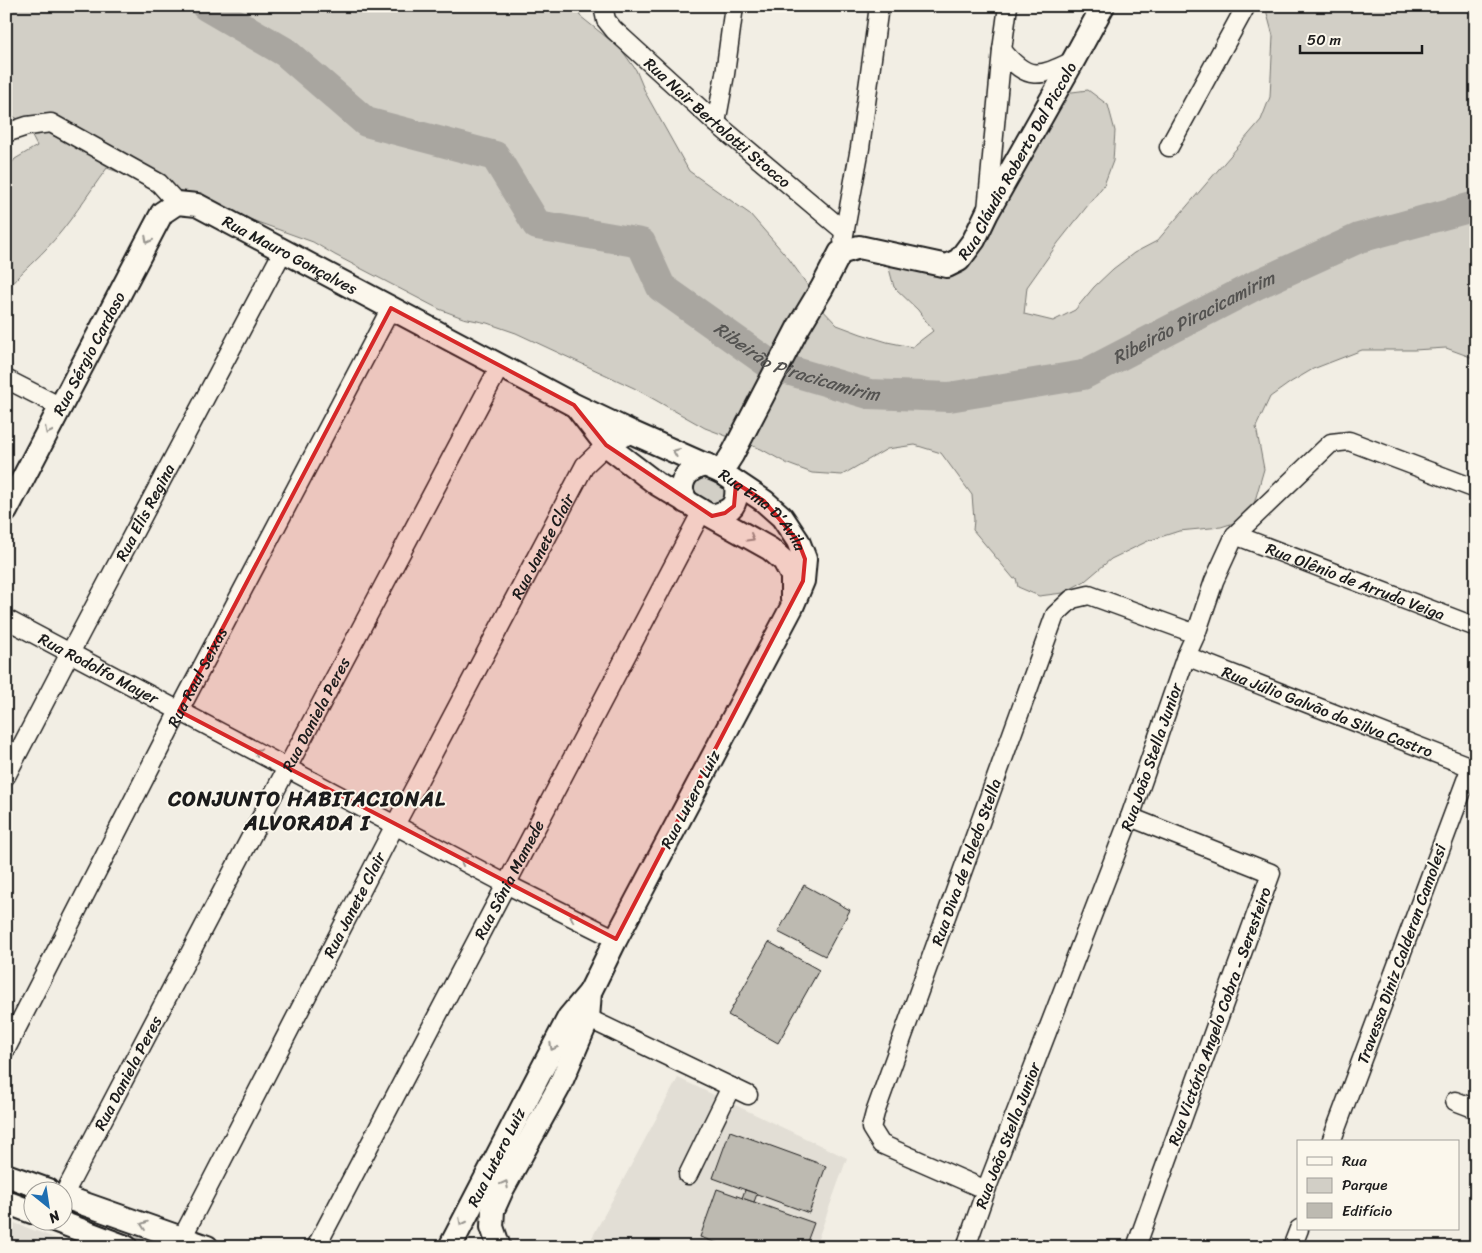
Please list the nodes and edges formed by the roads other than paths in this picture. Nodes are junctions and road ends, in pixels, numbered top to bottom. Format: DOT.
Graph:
graph roads {
  1 [pos="603,6"];
  2 [pos="734,6"];
  3 [pos="879,6"];
  4 [pos="1008,6"];
  5 [pos="1103,6"];
  6 [pos="1246,6"];
  7 [pos="1002,50"];
  8 [pos="1073,61"];
  9 [pos="716,123"];
  10 [pos="6,133"];
  11 [pos="1169,147"];
  12 [pos="177,203"];
  13 [pos="987,213"];
  14 [pos="844,231"];
  15 [pos="283,251"];
  16 [pos="840,253"];
  17 [pos="391,308"];
  18 [pos="500,366"];
  19 [pos="6,379"];
  20 [pos="574,405"];
  21 [pos="61,407"];
  22 [pos="633,433"];
  23 [pos="606,444"];
  24 [pos="721,473"];
  25 [pos="1476,489"];
  26 [pos="700,510"];
  27 [pos="6,512"];
  28 [pos="1235,535"];
  29 [pos="792,607"];
  30 [pos="6,619"];
  31 [pos="1476,627"];
  32 [pos="1196,634"];
  33 [pos="70,653"];
  34 [pos="1186,656"];
  35 [pos="179,711"];
  36 [pos="1471,767"];
  37 [pos="287,768"];
  38 [pos="6,776"];
  39 [pos="1130,817"];
  40 [pos="395,826"];
  41 [pos="506,884"];
  42 [pos="616,938"];
  43 [pos="581,1015"];
  44 [pos="6,1049"];
  45 [pos="731,1087"];
  46 [pos="748,1095"];
  47 [pos="1455,1100"];
  48 [pos="1476,1109"];
  49 [pos="1333,1140"];
  50 [pos="6,1175"];
  51 [pos="688,1176"];
  52 [pos="71,1180"];
  53 [pos="22,1181"];
  54 [pos="986,1190"];
  55 [pos="72,1199"];
  56 [pos="6,1202"];
  57 [pos="22,1208"];
  58 [pos="72,1227"];
  59 [pos="1299,1230"];
  60 [pos="182,1238"];
  61 [pos="126,1247"];
  62 [pos="207,1247"];
  63 [pos="316,1247"];
  64 [pos="450,1247"];
  65 [pos="499,1247"];
  66 [pos="966,1247"];
  67 [pos="1136,1247"];
  68 [pos="1292,1247"];
  1 -- 9 [label="street, Rua Nair Bertolotti Stocco"];
  2 -- 9 [label="street"];
  3 -- 14 [label="street"];
  4 -- 7 [label="street"];
  5 -- 8 [label="street, Rua Cláudio Roberto Dal Piccolo"];
  6 -- 11 [label="street"];
  7 -- 8 [label="street"];
  7 -- 13 [label="street"];
  8 -- 13 [label="street, Rua Cláudio Roberto Dal Piccolo"];
  9 -- 14 [label="street, Rua Nair Bertolotti Stocco"];
  10 -- 12 [label="street"];
  12 -- 15 [label="street, Rua Mauro Gonçalves"];
  12 -- 21 [label="street, Rua Sérgio Cardoso, one-way"];
  13 -- 16 [label="street, Rua Cláudio Roberto Dal Piccolo"];
  14 -- 16 [label="street"];
  15 -- 17 [label="street, Rua Mauro Gonçalves"];
  15 -- 33 [label="street, Rua Elis Regina"];
  16 -- 24 [label="street"];
  17 -- 18 [label="street, Rua Mauro Gonçalves"];
  17 -- 35 [label="street, Rua Raul Seixas"];
  18 -- 20 [label="street, Rua Mauro Gonçalves"];
  18 -- 37 [label="street, Rua Daniela Peres"];
  19 -- 21 [label="street"];
  20 -- 22 [label="street, Rua Ema D'Avila"];
  20 -- 23 [label="street, Rua Ema D'Avila"];
  21 -- 27 [label="street, Rua Sérgio Cardoso, one-way"];
  22 -- 23 [label="street, Rua Janete Clair"];
  24 -- 22 [label="street, Rua Ema D'Avila, one-way"];
  23 -- 26 [label="street, Rua Ema D'Avila"];
  23 -- 40 [label="street, Rua Janete Clair"];
  24 -- 26 [label="street"];
  24 -- 26 [label="street"];
  24 -- 29 [label="street, Rua Ema D'Avila"];
  25 -- 28 [label="street, Rua João Stella Junior"];
  26 -- 29 [label="street, Rua Ema D'Avila, one-way"];
  26 -- 41 [label="street, Rua Sônia Mamede"];
  28 -- 31 [label="street, Rua Olênio de Arruda Veiga"];
  28 -- 32 [label="street, Rua João Stella Junior"];
  29 -- 42 [label="street, Rua Lutero Luiz"];
  30 -- 33 [label="street, Rua Rodolfo Mayer"];
  32 -- 34 [label="street, Rua João Stella Junior"];
  32 -- 54 [label="street, Rua Diva de Toledo Stella"];
  33 -- 35 [label="street, Rua Rodolfo Mayer"];
  33 -- 38 [label="street, Rua Elis Regina"];
  34 -- 36 [label="street, Rua Júlio Galvão da Silva Castro"];
  34 -- 39 [label="street, Rua João Stella Junior"];
  37 -- 35 [label="street, Rua Rodolfo Mayer, one-way"];
  35 -- 44 [label="street, Rua Raul Seixas"];
  36 -- 49 [label="street, Travessa Diniz Calderan Camolesi"];
  37 -- 40 [label="street, Rua Rodolfo Mayer"];
  37 -- 52 [label="street, Rua Daniela Peres"];
  39 -- 54 [label="street, Rua João Stella Junior"];
  39 -- 67 [label="street, Rua Victório Angelo Cobra - Seresteiro"];
  41 -- 40 [label="street, Rua Rodolfo Mayer, one-way"];
  40 -- 60 [label="street, Rua Janete Clair"];
  42 -- 41 [label="street, Rua Rodolfo Mayer, one-way"];
  41 -- 63 [label="street, Rua Sônia Mamede"];
  42 -- 43 [label="street, Rua Lutero Luiz"];
  43 -- 45 [label="street"];
  43 -- 64 [label="street, Rua Lutero Luiz, one-way"];
  65 -- 43 [label="street, Rua Lutero Luiz, one-way"];
  45 -- 46 [label="street"];
  45 -- 51 [label="street"];
  47 -- 48 [label="street"];
  50 -- 53 [label="street"];
  54 -- 66 [label="street, Rua João Stella Junior"];
  60 -- 55 [label="street, one-way"];
  56 -- 57 [label="street"];
  58 -- 61 [label="street"];
  59 -- 68 [label="street"];
  60 -- 62 [label="street"];
}
